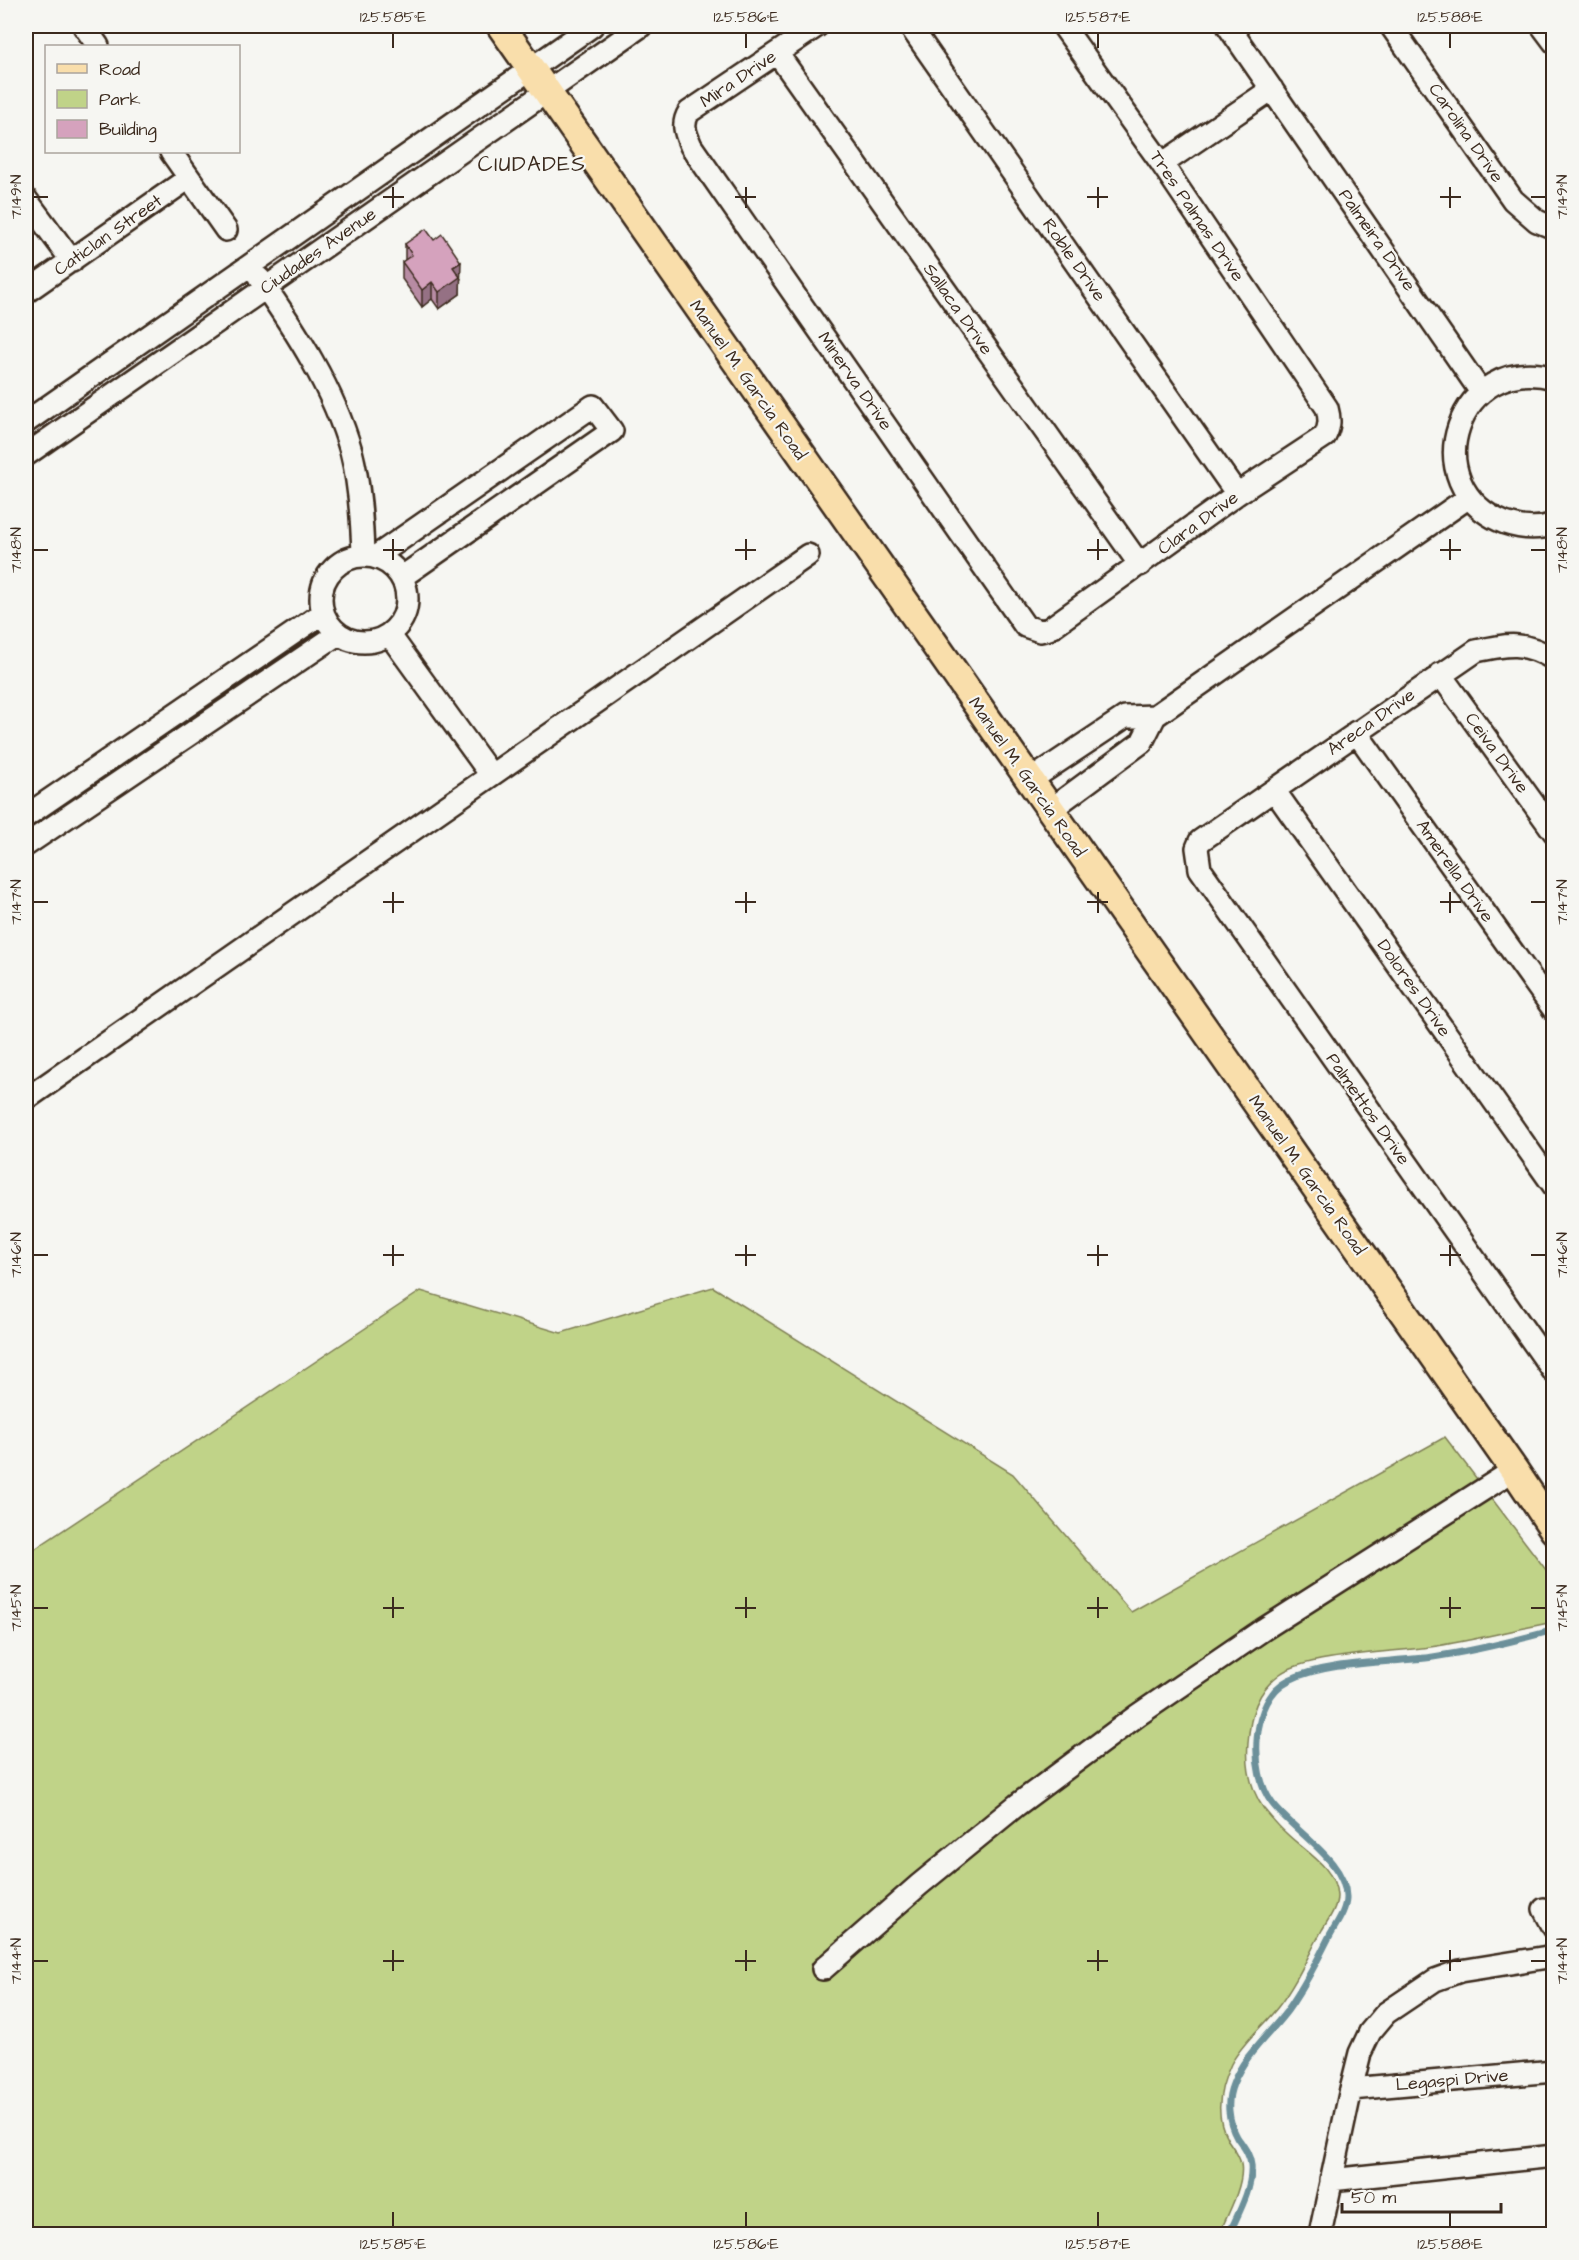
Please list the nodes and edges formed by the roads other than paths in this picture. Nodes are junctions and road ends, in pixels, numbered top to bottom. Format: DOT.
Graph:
graph roads {
  1 [pos="84,26"];
  2 [pos="501,26"];
  3 [pos="592,26"];
  4 [pos="641,26"];
  5 [pos="817,26"];
  6 [pos="910,26"];
  7 [pos="1063,26"];
  8 [pos="1228,26"];
  9 [pos="1391,26"];
  10 [pos="1542,26"];
  11 [pos="1554,42"];
  12 [pos="97,45"];
  13 [pos="777,53"];
  14 [pos="531,69"];
  15 [pos="1272,89"];
  16 [pos="547,92"];
  17 [pos="689,112"];
  18 [pos="172,153"];
  19 [pos="1162,164"];
  20 [pos="189,178"];
  21 [pos="26,200"];
  22 [pos="1554,228"];
  23 [pos="226,230"];
  24 [pos="72,261"];
  25 [pos="250,265"];
  26 [pos="266,287"];
  27 [pos="26,292"];
  28 [pos="1554,378"];
  29 [pos="1481,392"];
  30 [pos="1327,408"];
  31 [pos="26,422"];
  32 [pos="26,455"];
  33 [pos="1238,494"];
  34 [pos="1468,497"];
  35 [pos="1554,524"];
  36 [pos="808,555"];
  37 [pos="369,556"];
  38 [pos="1140,565"];
  39 [pos="402,577"];
  40 [pos="323,613"];
  41 [pos="1049,629"];
  42 [pos="338,634"];
  43 [pos="389,634"];
  44 [pos="1554,659"];
  45 [pos="1440,674"];
  46 [pos="1155,716"];
  47 [pos="1356,732"];
  48 [pos="491,775"];
  49 [pos="1029,781"];
  50 [pos="1274,790"];
  51 [pos="1050,810"];
  52 [pos="26,816"];
  53 [pos="1554,832"];
  54 [pos="1200,841"];
  55 [pos="26,845"];
  56 [pos="1554,1010"];
  57 [pos="26,1099"];
  58 [pos="1554,1186"];
  59 [pos="1554,1372"];
  60 [pos="1514,1470"];
  61 [pos="1554,1530"];
  62 [pos="1544,1909"];
  63 [pos="1554,1928"];
  64 [pos="1554,1956"];
  65 [pos="823,1969"];
  66 [pos="1554,2071"];
  67 [pos="1351,2089"];
  68 [pos="1554,2156"];
  69 [pos="1332,2180"];
  70 [pos="1320,2235"];
  1 -- 12 [label="street"];
  2 -- 14 [label="main road, Manuel M. Garcia Road"];
  3 -- 14 [label="street, Ciudades Avenue"];
  4 -- 16 [label="street, Ciudades Avenue"];
  5 -- 13 [label="street, Mira Drive"];
  6 -- 33 [label="street, Roble Drive"];
  7 -- 19 [label="street, Tres Palmas Drive"];
  8 -- 15 [label="street, Palmeira Drive"];
  9 -- 22 [label="street, Carolina Drive"];
  10 -- 11 [label="street"];
  13 -- 17 [label="street, Mira Drive"];
  13 -- 38 [label="street, Sallaca Drive"];
  14 -- 16 [label="main road, Manuel M. Garcia Road"];
  14 -- 25 [label="street, Ciudades Avenue"];
  15 -- 19 [label="street"];
  15 -- 29 [label="street, Palmeira Drive"];
  16 -- 26 [label="street, Ciudades Avenue"];
  16 -- 49 [label="main road, Manuel M. Garcia Road"];
  17 -- 41 [label="street, Minerva Drive"];
  18 -- 20 [label="street"];
  19 -- 30 [label="street, Tres Palmas Drive"];
  20 -- 23 [label="street"];
  20 -- 24 [label="street, Caticlan Street"];
  21 -- 24 [label="street"];
  24 -- 27 [label="street, Caticlan Street"];
  25 -- 26 [label="street"];
  25 -- 31 [label="street, Ciudades Avenue"];
  26 -- 32 [label="street, Ciudades Avenue"];
  26 -- 37 [label="street"];
  28 -- 29 [label="street"];
  29 -- 34 [label="street"];
  30 -- 33 [label="street, Clara Drive"];
  33 -- 38 [label="street, Clara Drive"];
  34 -- 35 [label="street"];
  34 -- 46 [label="street"];
  36 -- 48 [label="street"];
  37 -- 39 [label="street"];
  37 -- 39 [label="street"];
  37 -- 40 [label="street"];
  38 -- 41 [label="street, Clara Drive"];
  39 -- 43 [label="street"];
  40 -- 42 [label="street"];
  40 -- 52 [label="street"];
  42 -- 43 [label="street"];
  42 -- 55 [label="street"];
  43 -- 48 [label="street"];
  44 -- 45 [label="street, Areca Drive"];
  45 -- 47 [label="street, Areca Drive"];
  45 -- 53 [label="street, Ceiva Drive"];
  46 -- 49 [label="street"];
  46 -- 51 [label="street"];
  47 -- 50 [label="street, Areca Drive"];
  47 -- 56 [label="street, Amerella Drive"];
  48 -- 57 [label="street"];
  49 -- 51 [label="main road, Manuel M. Garcia Road"];
  50 -- 54 [label="street, Areca Drive"];
  50 -- 58 [label="street, Dolores Drive"];
  51 -- 60 [label="main road, Manuel M. Garcia Road"];
  54 -- 59 [label="street, Palmettos Drive"];
  60 -- 61 [label="main road, Manuel M. Garcia Road"];
  60 -- 65 [label="street"];
  62 -- 63 [label="street"];
  64 -- 67 [label="street"];
  66 -- 67 [label="street, Legaspi Drive"];
  67 -- 69 [label="street"];
  68 -- 69 [label="street"];
  69 -- 70 [label="street"];
}
